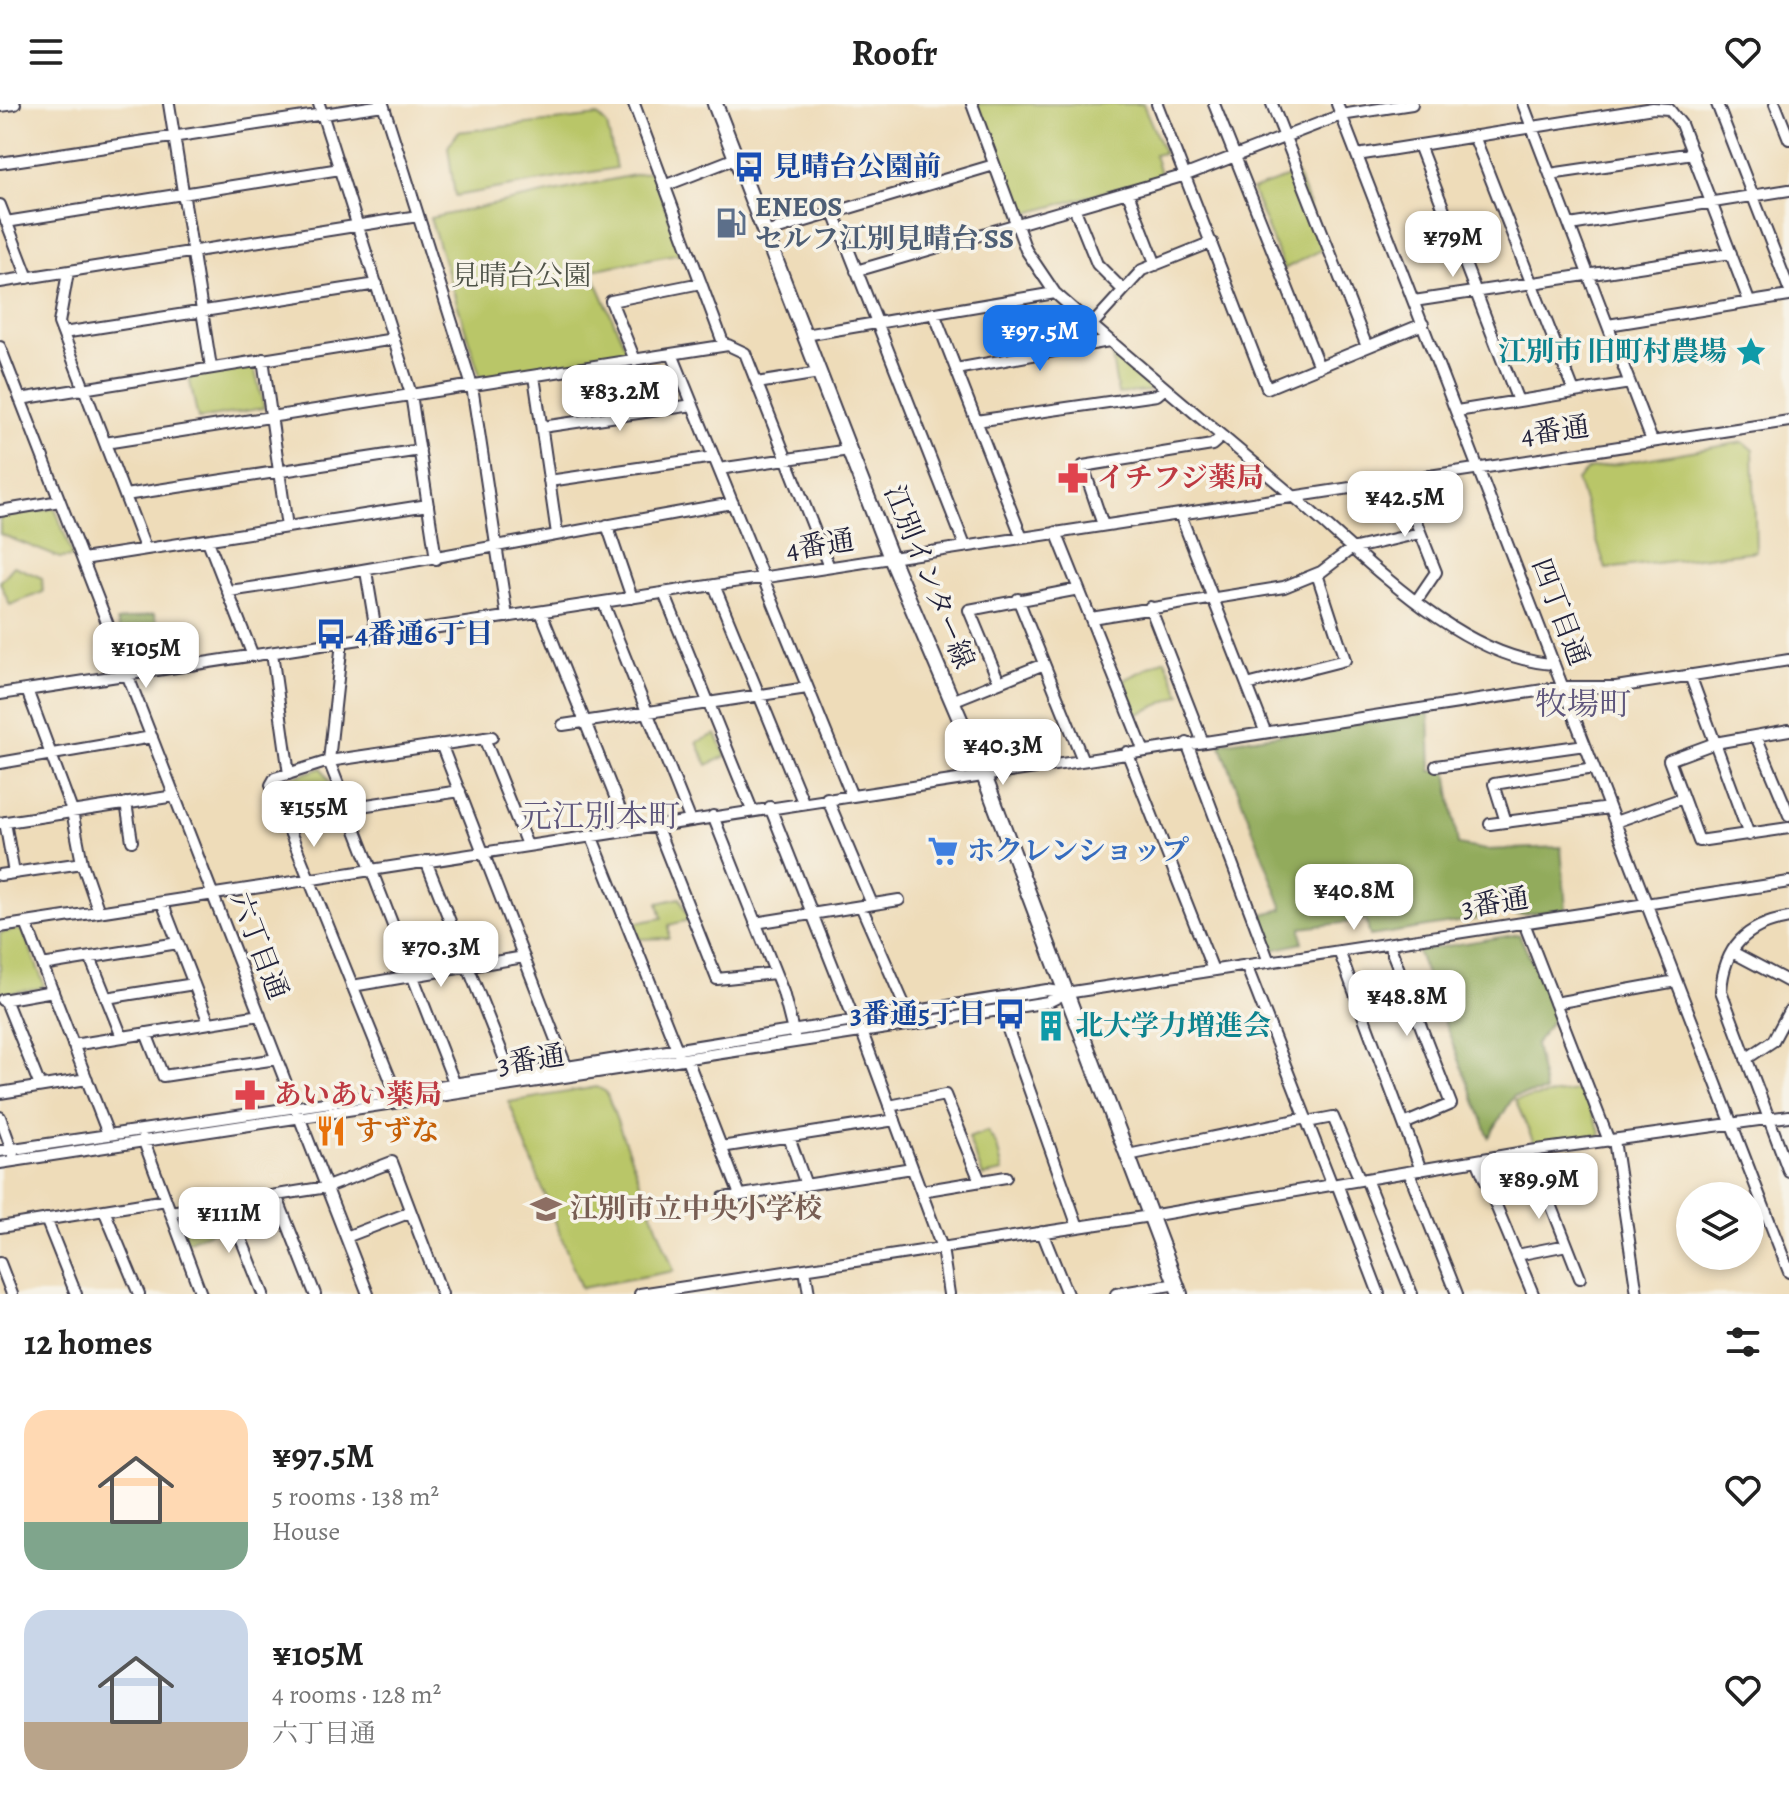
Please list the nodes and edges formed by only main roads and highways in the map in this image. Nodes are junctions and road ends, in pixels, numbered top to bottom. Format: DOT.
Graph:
graph roads {
  1 [pos="715,104"];
  2 [pos="1178,1289"];
  1 -- 2 [label="main road, 江別インター線"];
}
